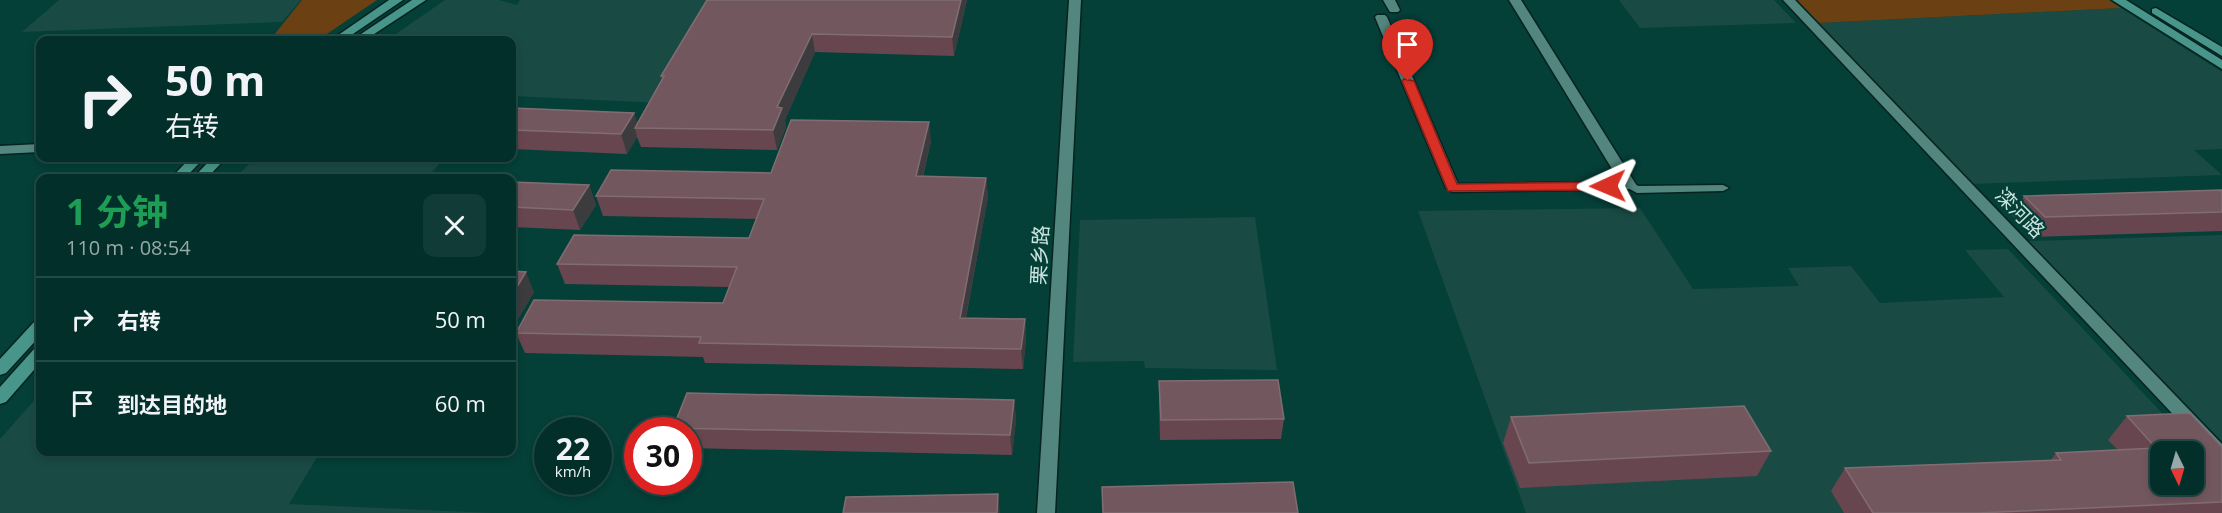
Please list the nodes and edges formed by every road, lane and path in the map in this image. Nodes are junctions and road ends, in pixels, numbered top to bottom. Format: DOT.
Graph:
graph roads {
  1 [pos="397,0"];
  2 [pos="420,0"];
  3 [pos="1075,0"];
  4 [pos="1515,0"];
  5 [pos="1789,0"];
  6 [pos="2118,0"];
  7 [pos="2137,0"];
  8 [pos="1388,9"];
  9 [pos="343,36"];
  10 [pos="364,36"];
  11 [pos="2222,52"];
  12 [pos="2222,65"];
  13 [pos="36,148"];
  14 [pos="0,150"];
  15 [pos="193,162"];
  16 [pos="215,162"];
  17 [pos="182,174"];
  18 [pos="204,174"];
  19 [pos="1630,186"];
  20 [pos="1723,188"];
  21 [pos="36,330"];
  22 [pos="36,358"];
  23 [pos="0,369"];
  24 [pos="0,398"];
  25 [pos="2222,455"];
  26 [pos="1046,513"];
  1 -- 9 [label="main road"];
  2 -- 10 [label="main road"];
  3 -- 26 [label="street, 栗乡路"];
  4 -- 19 [label="street"];
  5 -- 25 [label="street, 滦河路"];
  6 -- 12 [label="main road"];
  7 -- 11 [label="main road"];
  8 -- 19 [label="street"];
  13 -- 14 [label="street"];
  15 -- 17 [label="main road"];
  16 -- 18 [label="main road"];
  19 -- 20 [label="lane"];
  21 -- 23 [label="main road"];
  22 -- 24 [label="main road"];
}
